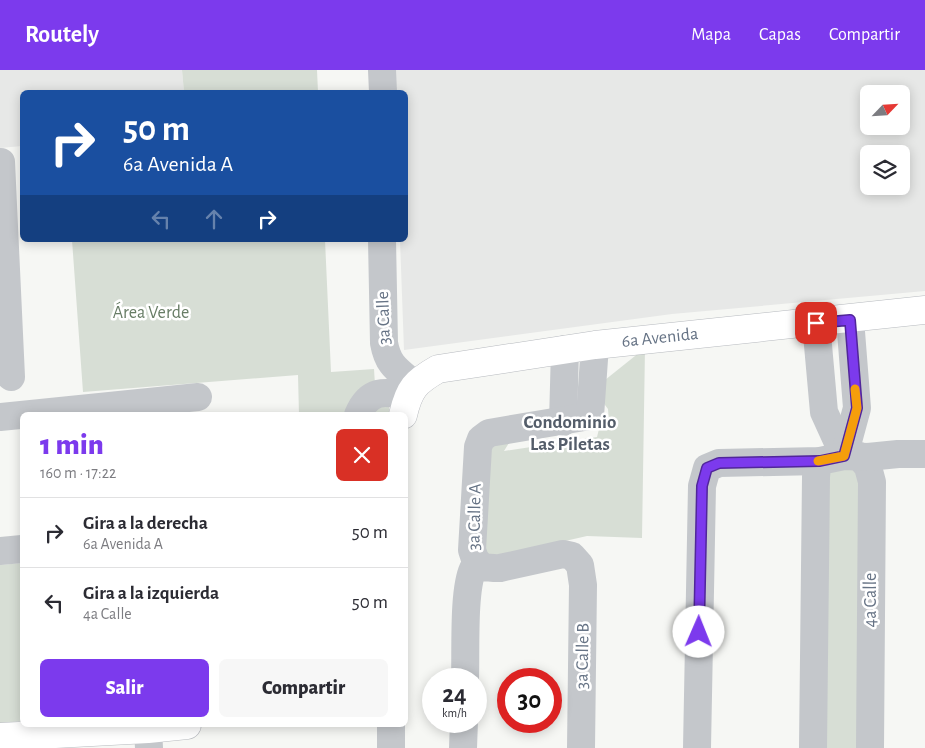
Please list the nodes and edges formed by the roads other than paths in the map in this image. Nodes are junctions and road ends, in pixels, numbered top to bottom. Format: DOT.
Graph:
graph roads {
  1 [pos="382,70"];
  2 [pos="383,90"];
  3 [pos="1,162"];
  4 [pos="382,242"];
  5 [pos="925,310"];
  6 [pos="850,320"];
  7 [pos="816,323"];
  8 [pos="595,345"];
  9 [pos="565,349"];
  10 [pos="11,377"];
  11 [pos="198,397"];
  12 [pos="409,398"];
  13 [pos="50,412"];
  14 [pos="360,412"];
  15 [pos="20,415"];
  16 [pos="0,417"];
  17 [pos="563,422"];
  18 [pos="925,454"];
  19 [pos="841,458"];
  20 [pos="20,549"];
  21 [pos="0,551"];
  22 [pos="482,567"];
  23 [pos="465,668"];
  24 [pos="181,727"];
  25 [pos="391,727"];
  26 [pos="464,733"];
  27 [pos="0,737"];
  28 [pos="149,738"];
  29 [pos="391,748"];
  30 [pos="463,748"];
  31 [pos="581,748"];
  32 [pos="697,748"];
  33 [pos="813,748"];
  34 [pos="870,748"];
  1 -- 2 [label="street"];
  3 -- 10 [label="street"];
  4 -- 12 [label="street, 3a Calle"];
  5 -- 6 [label="main road, 6a Avenida"];
  6 -- 7 [label="main road, 6a Avenida"];
  6 -- 19 [label="street"];
  7 -- 8 [label="main road, 6a Avenida"];
  7 -- 19 [label="street, 4a Calle"];
  8 -- 9 [label="main road, 6a Avenida"];
  8 -- 17 [label="street"];
  9 -- 12 [label="main road, 6a Avenida"];
  9 -- 17 [label="street"];
  11 -- 13 [label="street"];
  12 -- 14 [label="street"];
  15 -- 16 [label="street"];
  17 -- 22 [label="street, 3a Calle A"];
  18 -- 19 [label="street"];
  19 -- 32 [label="street"];
  19 -- 33 [label="street"];
  19 -- 34 [label="street, 4a Calle"];
  20 -- 21 [label="street"];
  22 -- 23 [label="street, 3a Calle A"];
  22 -- 31 [label="street, 3a Calle B"];
  24 -- 28 [label="main road"];
  25 -- 29 [label="street"];
  26 -- 30 [label="street"];
  27 -- 28 [label="main road"];
}
